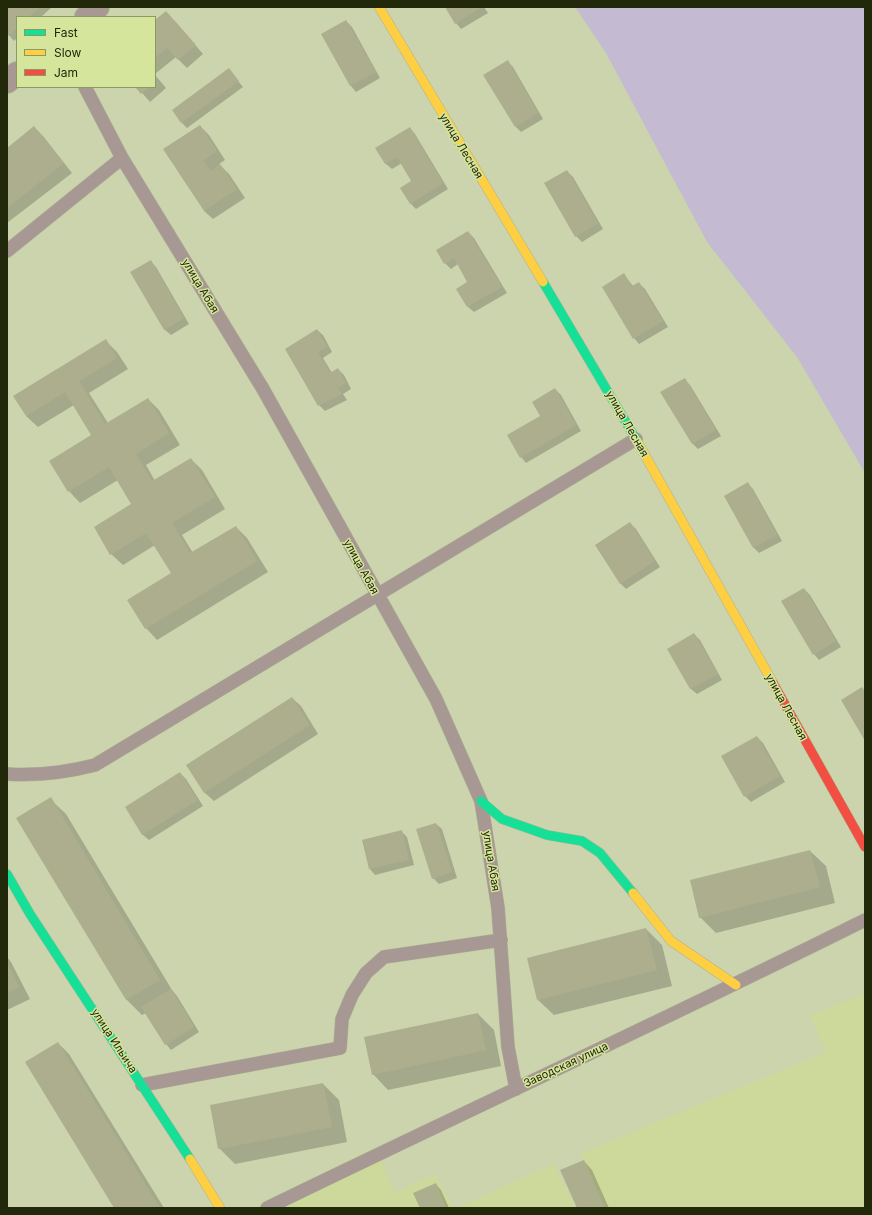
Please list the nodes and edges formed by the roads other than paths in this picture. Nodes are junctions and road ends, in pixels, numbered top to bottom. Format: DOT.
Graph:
graph roads {
  1 [pos="98,7"];
  2 [pos="379,7"];
  3 [pos="87,16"];
  4 [pos="16,75"];
  5 [pos="7,82"];
  6 [pos="86,88"];
  7 [pos="122,158"];
  8 [pos="7,251"];
  9 [pos="636,439"];
  10 [pos="377,596"];
  11 [pos="7,774"];
  12 [pos="481,801"];
  13 [pos="865,847"];
  14 [pos="7,874"];
  15 [pos="865,920"];
  16 [pos="500,940"];
  17 [pos="736,985"];
  18 [pos="142,1084"];
  19 [pos="516,1089"];
  20 [pos="220,1208"];
  21 [pos="267,1208"];
  1 -- 3 [label="street"];
  2 -- 9 [label="street, улица Лесная"];
  4 -- 5 [label="street"];
  6 -- 7 [label="lane, улица Абая"];
  7 -- 8 [label="lane"];
  7 -- 10 [label="lane, улица Абая"];
  9 -- 10 [label="lane"];
  9 -- 13 [label="street, улица Лесная"];
  10 -- 11 [label="lane"];
  10 -- 12 [label="lane, улица Абая"];
  12 -- 16 [label="lane, улица Абая"];
  12 -- 17 [label="street"];
  14 -- 18 [label="street, улица Ильича"];
  15 -- 17 [label="lane, Заводская улица"];
  16 -- 18 [label="lane"];
  16 -- 19 [label="lane, улица Абая"];
  17 -- 19 [label="lane, Заводская улица"];
  18 -- 20 [label="street, улица Ильича"];
  19 -- 21 [label="lane, Заводская улица"];
}
